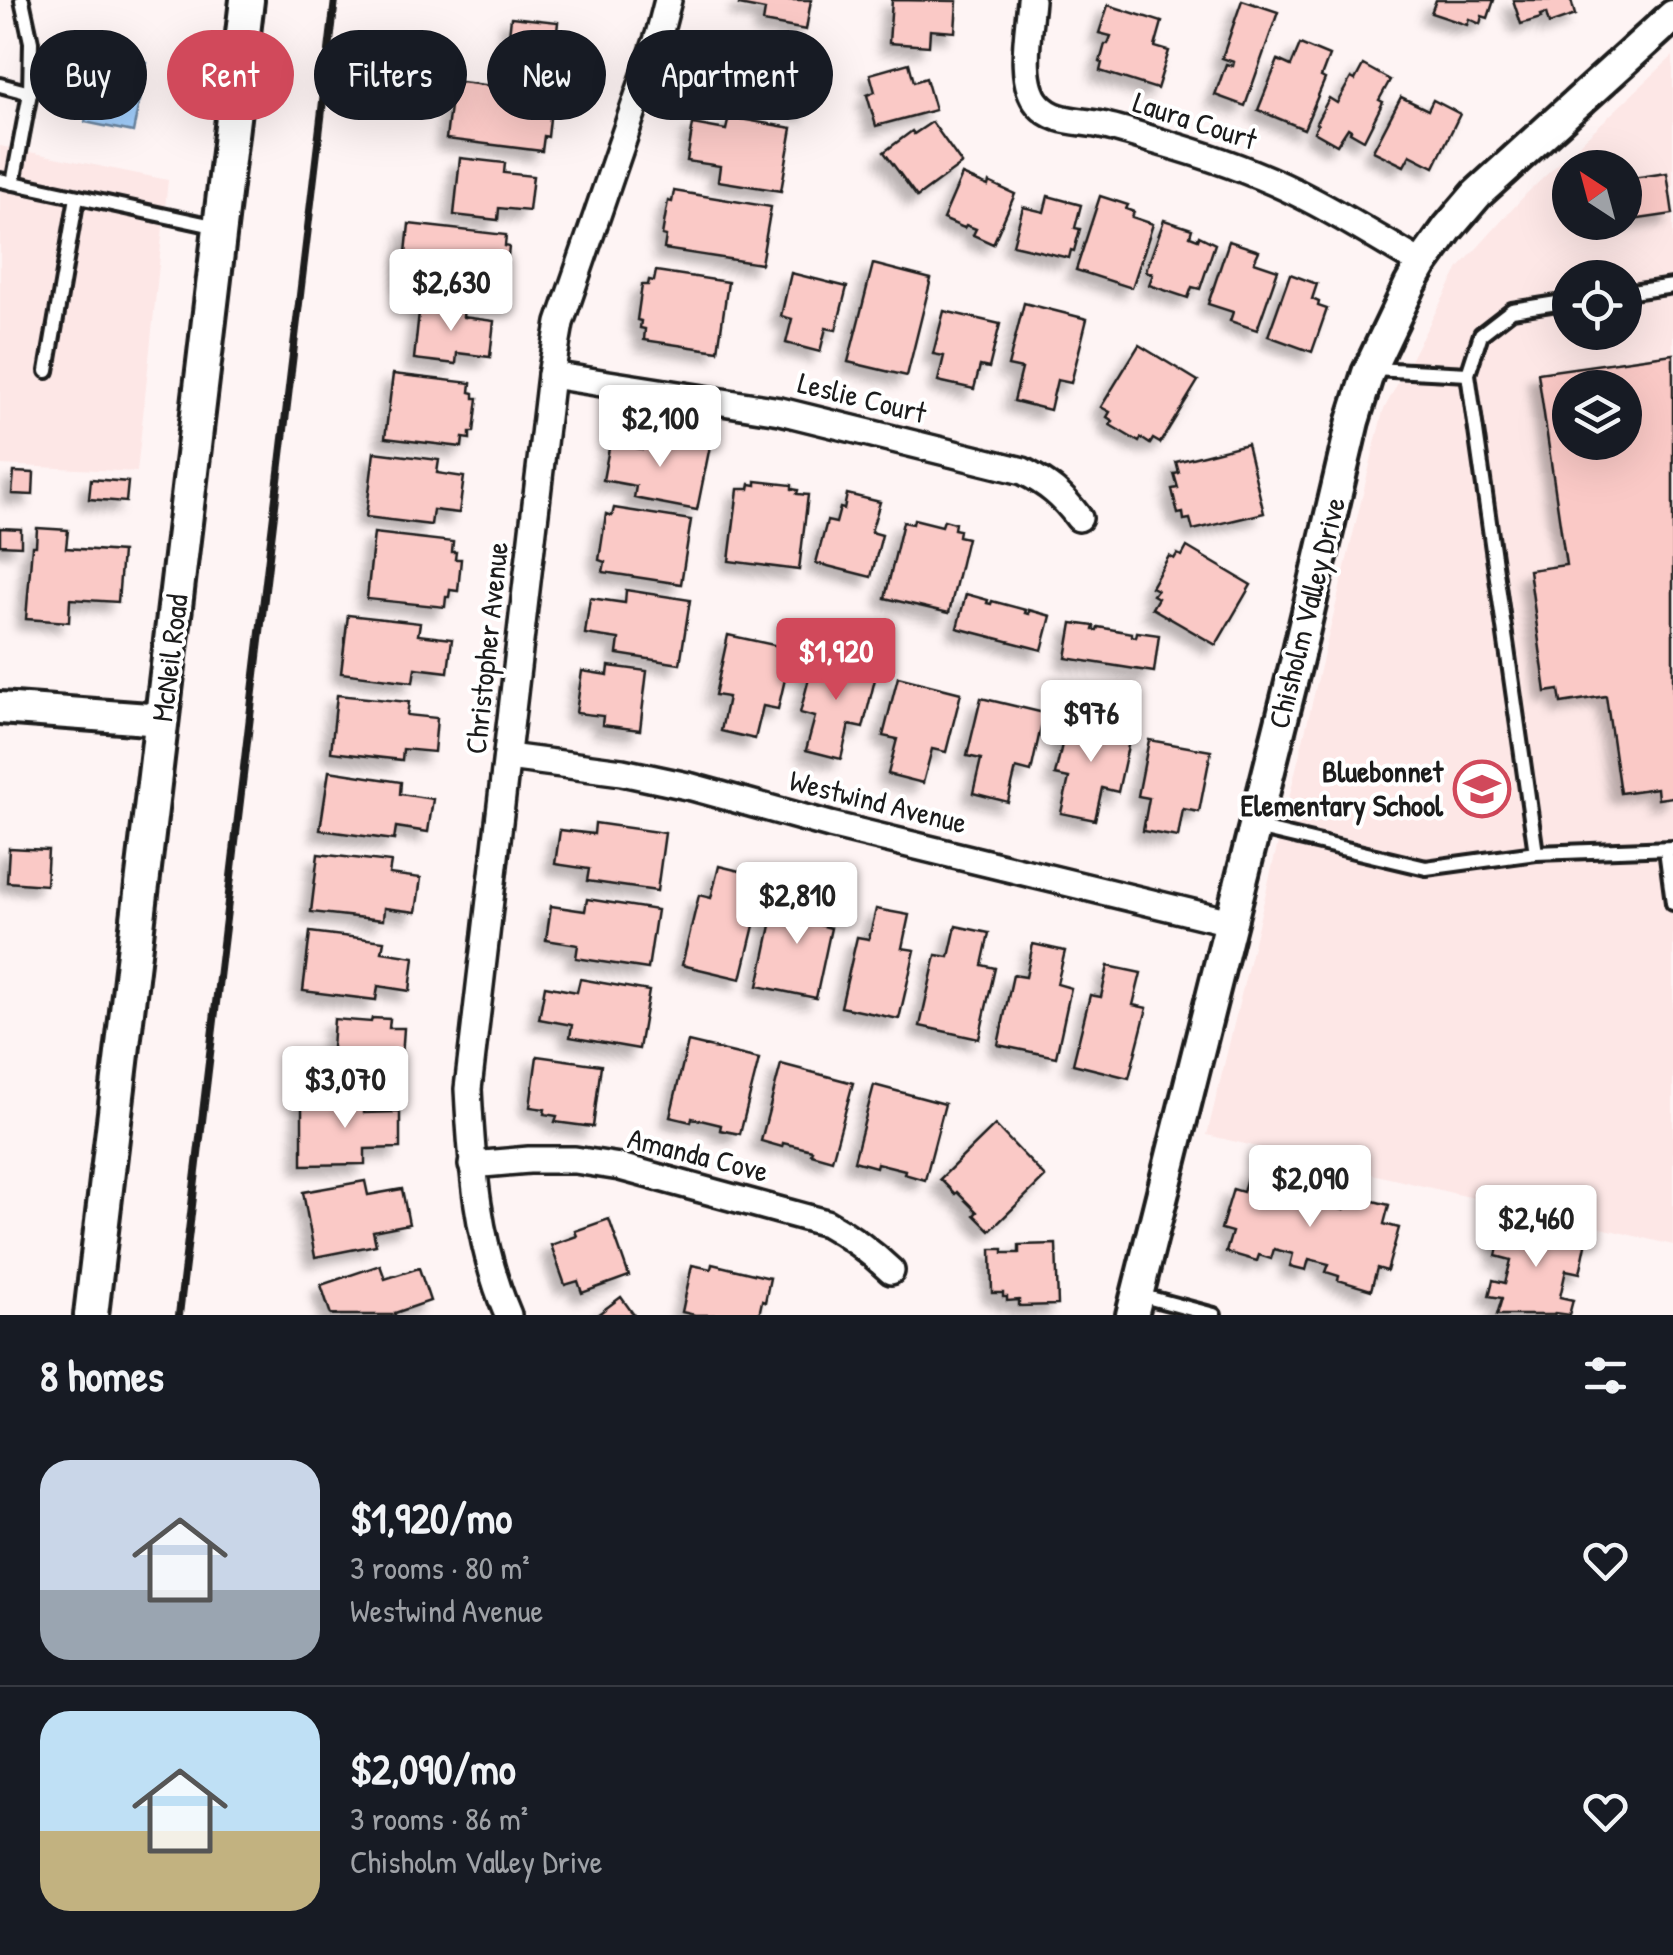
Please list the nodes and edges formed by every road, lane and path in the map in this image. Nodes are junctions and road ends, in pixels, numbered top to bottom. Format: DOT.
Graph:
graph roads {
  1 [pos="22,0"];
  2 [pos="247,0"];
  3 [pos="668,0"];
  4 [pos="1031,0"];
  5 [pos="1673,16"];
  6 [pos="30,37"];
  7 [pos="0,84"];
  8 [pos="30,93"];
  9 [pos="7,182"];
  10 [pos="77,197"];
  11 [pos="220,228"];
  12 [pos="1422,264"];
  13 [pos="1673,286"];
  14 [pos="1642,291"];
  15 [pos="1552,304"];
  16 [pos="1370,369"];
  17 [pos="46,370"];
  18 [pos="1468,374"];
  19 [pos="551,376"];
  20 [pos="1080,518"];
  21 [pos="0,708"];
  22 [pos="162,720"];
  23 [pos="508,756"];
  24 [pos="1254,828"];
  25 [pos="1670,849"];
  26 [pos="1536,853"];
  27 [pos="1673,902"];
  28 [pos="1230,922"];
  29 [pos="472,1164"];
  30 [pos="891,1271"];
  31 [pos="1134,1305"];
  32 [pos="91,1315"];
  33 [pos="508,1315"];
  34 [pos="1214,1315"];
  1 -- 6 [label="lane"];
  2 -- 11 [label="main road, McNeil Road"];
  3 -- 19 [label="street, Christopher Avenue"];
  4 -- 12 [label="street, Laura Court"];
  5 -- 12 [label="street, Chisholm Valley Drive"];
  7 -- 8 [label="lane"];
  8 -- 9 [label="lane"];
  9 -- 10 [label="lane"];
  10 -- 11 [label="lane"];
  10 -- 17 [label="lane"];
  11 -- 22 [label="main road, McNeil Road"];
  12 -- 16 [label="street, Chisholm Valley Drive"];
  13 -- 14 [label="lane"];
  15 -- 18 [label="lane"];
  16 -- 18 [label="lane"];
  16 -- 24 [label="street, Chisholm Valley Drive"];
  18 -- 26 [label="lane"];
  19 -- 20 [label="street, Leslie Court"];
  19 -- 23 [label="street, Christopher Avenue"];
  21 -- 22 [label="street"];
  22 -- 32 [label="main road, McNeil Road"];
  23 -- 28 [label="street, Westwind Avenue"];
  23 -- 29 [label="street, Christopher Avenue"];
  24 -- 26 [label="lane"];
  24 -- 28 [label="street, Chisholm Valley Drive"];
  25 -- 26 [label="lane"];
  25 -- 27 [label="lane"];
  28 -- 31 [label="street, Chisholm Valley Drive"];
  29 -- 30 [label="street, Amanda Cove"];
  29 -- 33 [label="street, Christopher Avenue"];
  31 -- 34 [label="lane"];
}
